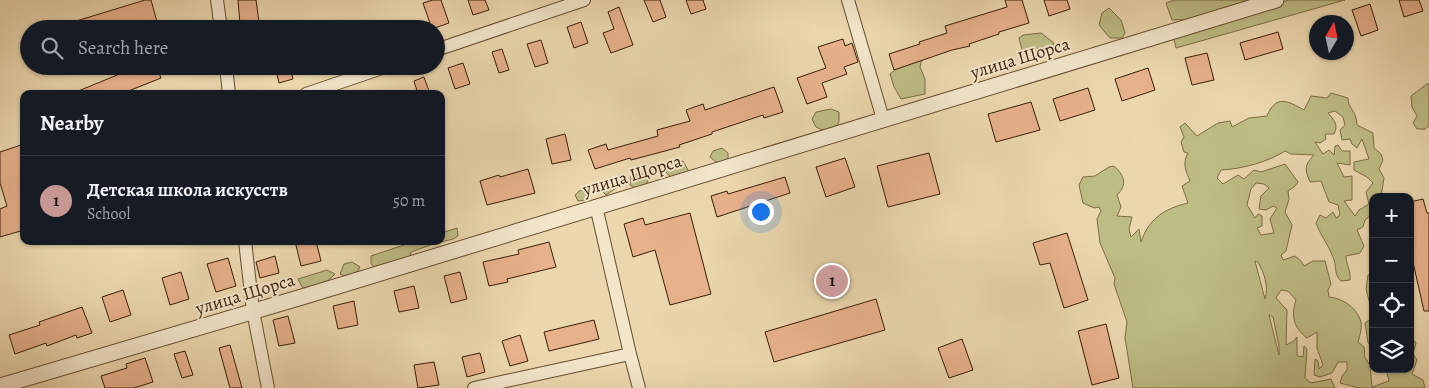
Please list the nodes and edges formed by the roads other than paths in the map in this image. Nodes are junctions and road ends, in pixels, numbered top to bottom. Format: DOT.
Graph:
graph roads {
  1 [pos="217,0"];
  2 [pos="584,0"];
  3 [pos="848,0"];
  4 [pos="1276,0"];
  5 [pos="220,20"];
  6 [pos="445,47"];
  7 [pos="227,75"];
  8 [pos="362,75"];
  9 [pos="229,90"];
  10 [pos="318,90"];
  11 [pos="883,118"];
  12 [pos="596,206"];
  13 [pos="245,245"];
  14 [pos="253,311"];
  15 [pos="630,354"];
  16 [pos="0,386"];
  17 [pos="268,388"];
  18 [pos="474,388"];
  19 [pos="639,388"];
  1 -- 5 [label="street"];
  2 -- 6 [label="street"];
  3 -- 11 [label="street"];
  4 -- 11 [label="street, улица Щорса"];
  7 -- 9 [label="street"];
  8 -- 10 [label="street"];
  11 -- 12 [label="street, улица Щорса"];
  12 -- 14 [label="street, улица Щорса"];
  12 -- 15 [label="street"];
  13 -- 14 [label="street"];
  14 -- 16 [label="street, улица Щорса"];
  14 -- 17 [label="street"];
  15 -- 18 [label="street"];
  15 -- 19 [label="street"];
}
